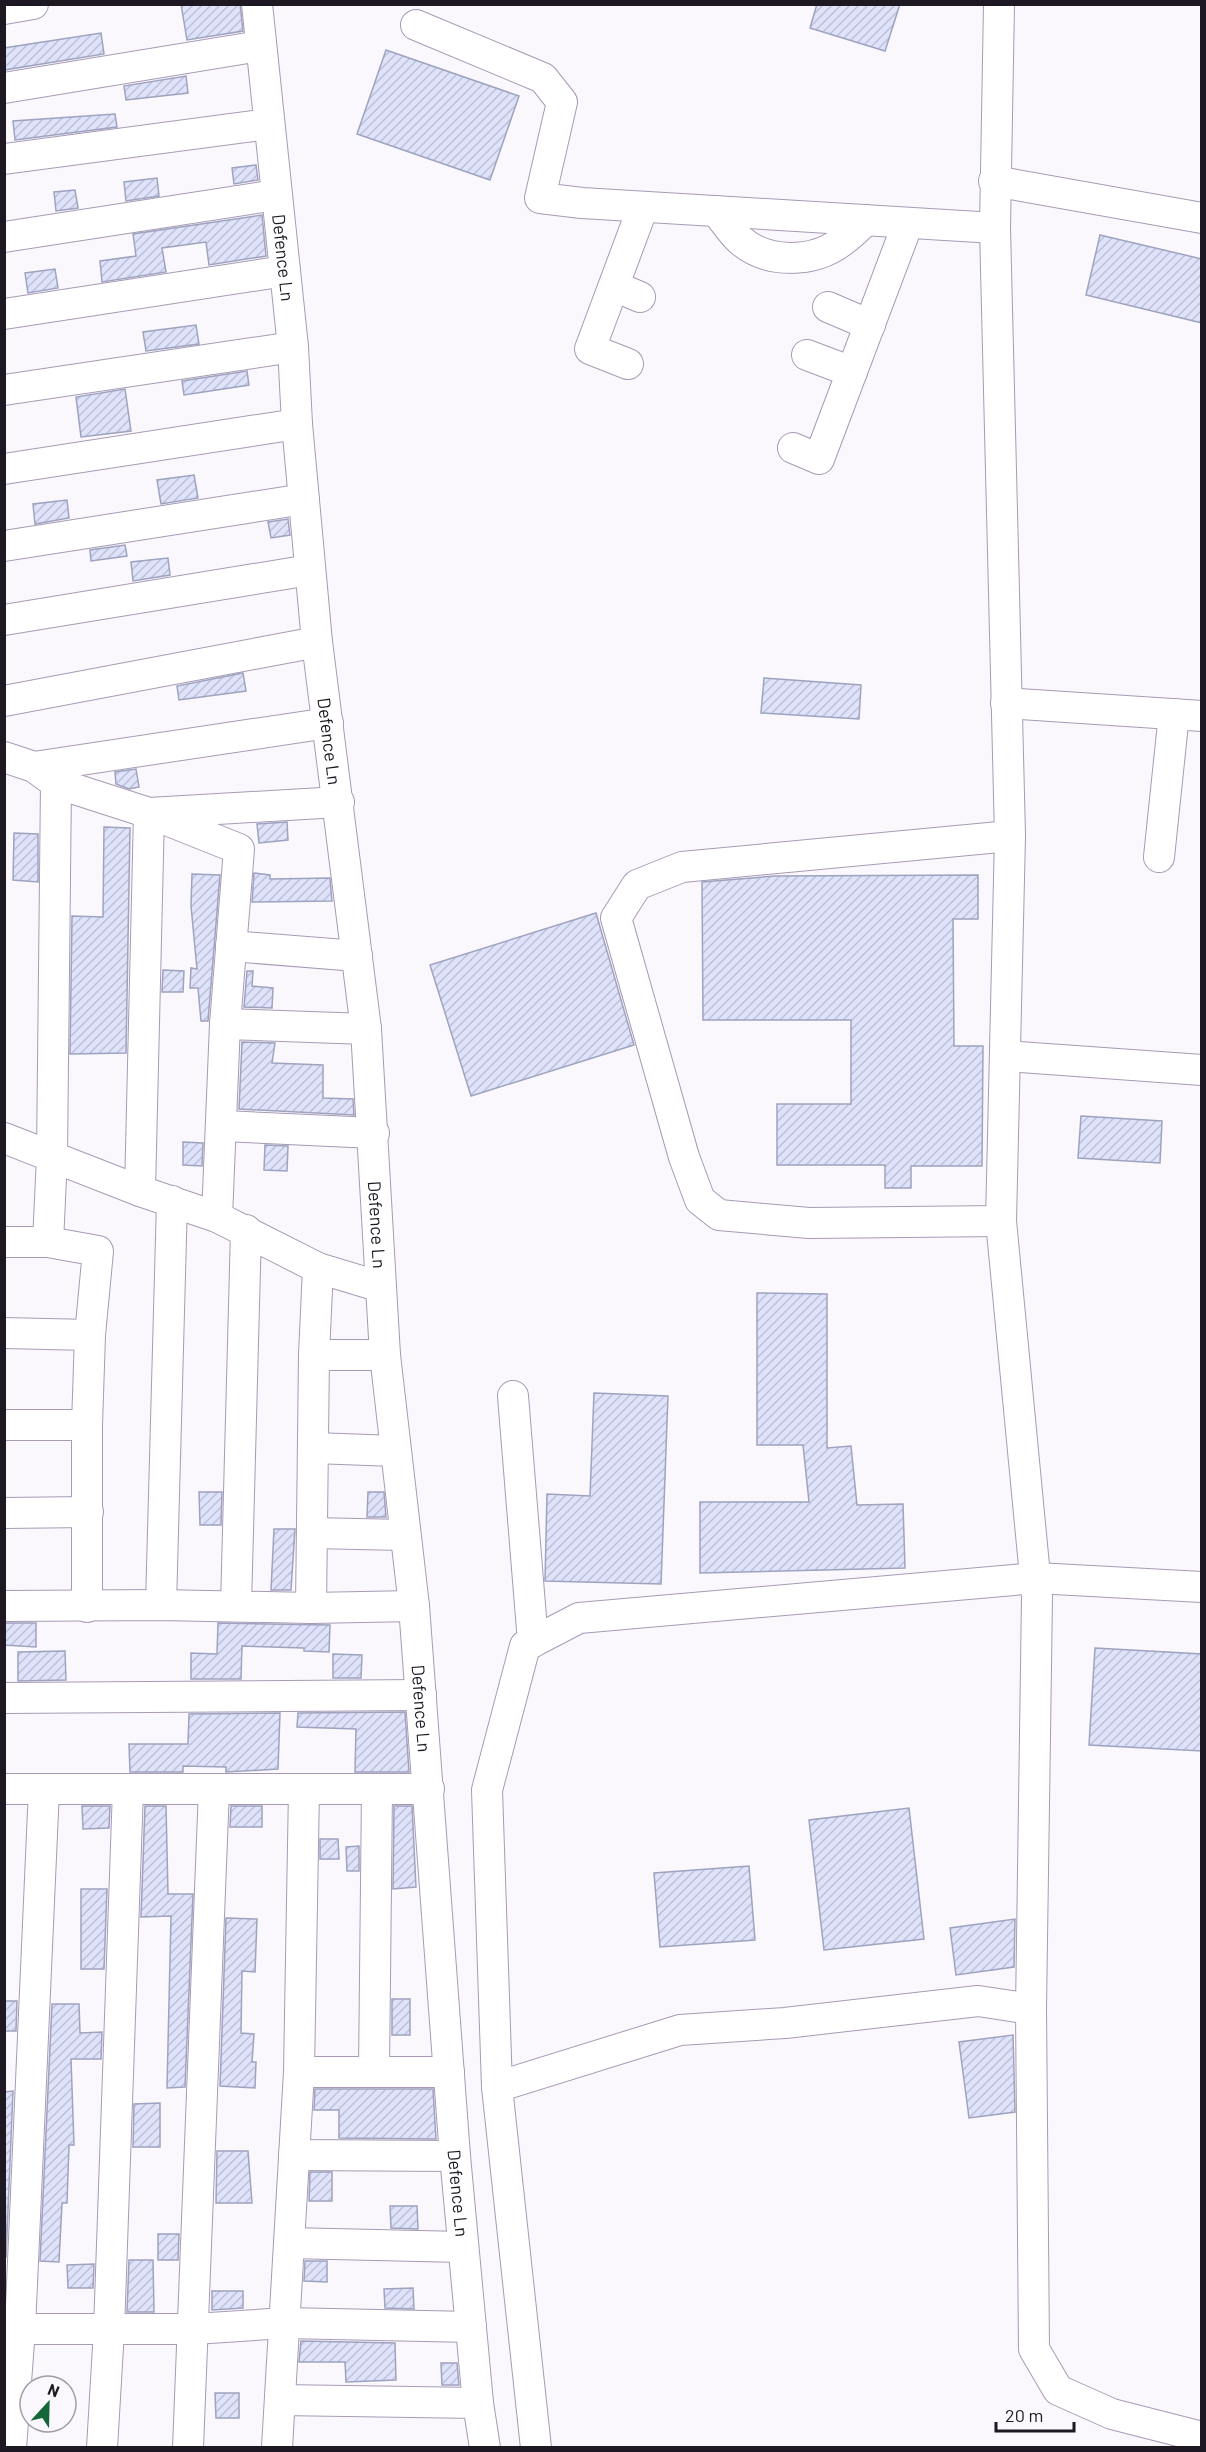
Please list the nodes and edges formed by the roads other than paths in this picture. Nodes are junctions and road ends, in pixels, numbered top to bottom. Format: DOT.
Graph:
graph roads {
  1 [pos="33,4"];
  2 [pos="257,4"];
  3 [pos="999,4"];
  4 [pos="4,9"];
  5 [pos="416,25"];
  6 [pos="260,46"];
  7 [pos="4,88"];
  8 [pos="268,124"];
  9 [pos="4,159"];
  10 [pos="994,181"];
  11 [pos="276,195"];
  12 [pos="643,207"];
  13 [pos="716,211"];
  14 [pos="1202,218"];
  15 [pos="866,220"];
  16 [pos="908,223"];
  17 [pos="995,228"];
  18 [pos="4,237"];
  19 [pos="285,271"];
  20 [pos="828,308"];
  21 [pos="4,314"];
  22 [pos="870,325"];
  23 [pos="293,347"];
  24 [pos="807,355"];
  25 [pos="628,364"];
  26 [pos="852,372"];
  27 [pos="4,390"];
  28 [pos="297,424"];
  29 [pos="793,448"];
  30 [pos="4,469"];
  31 [pos="304,499"];
  32 [pos="4,546"];
  33 [pos="310,570"];
  34 [pos="4,620"];
  35 [pos="317,642"];
  36 [pos="4,700"];
  37 [pos="1006,703"];
  38 [pos="1188,715"];
  39 [pos="328,723"];
  40 [pos="4,757"];
  41 [pos="45,775"];
  42 [pos="339,802"];
  43 [pos="149,813"];
  44 [pos="1010,836"];
  45 [pos="1159,857"];
  46 [pos="231,946"];
  47 [pos="357,956"];
  48 [pos="225,1024"];
  49 [pos="366,1029"];
  50 [pos="1005,1056"];
  51 [pos="1202,1070"];
  52 [pos="223,1126"];
  53 [pos="374,1133"];
  54 [pos="4,1138"];
  55 [pos="52,1157"];
  56 [pos="140,1191"];
  57 [pos="172,1201"];
  58 [pos="217,1216"];
  59 [pos="1001,1221"];
  60 [pos="246,1230"];
  61 [pos="4,1242"];
  62 [pos="48,1242"];
  63 [pos="318,1268"];
  64 [pos="381,1287"];
  65 [pos="4,1333"];
  66 [pos="90,1335"];
  67 [pos="314,1355"];
  68 [pos="385,1355"];
  69 [pos="513,1396"];
  70 [pos="4,1425"];
  71 [pos="87,1425"];
  72 [pos="314,1448"];
  73 [pos="395,1451"];
  74 [pos="4,1512"];
  75 [pos="88,1512"];
  76 [pos="312,1533"];
  77 [pos="404,1535"];
  78 [pos="1036,1578"];
  79 [pos="1202,1587"];
  80 [pos="161,1605"];
  81 [pos="4,1606"];
  82 [pos="236,1606"];
  83 [pos="414,1606"];
  84 [pos="87,1607"];
  85 [pos="311,1608"];
  86 [pos="533,1642"];
  87 [pos="421,1695"];
  88 [pos="4,1698"];
  89 [pos="4,1789"];
  90 [pos="44,1789"];
  91 [pos="128,1789"];
  92 [pos="214,1789"];
  93 [pos="304,1789"];
  94 [pos="377,1789"];
  95 [pos="429,1789"];
  96 [pos="1031,2009"];
  97 [pos="299,2072"];
  98 [pos="374,2072"];
  99 [pos="449,2072"];
  100 [pos="497,2087"];
  101 [pos="294,2155"];
  102 [pos="455,2156"];
  103 [pos="289,2243"];
  104 [pos="463,2247"];
  105 [pos="285,2323"];
  106 [pos="471,2327"];
  107 [pos="12,2329"];
  108 [pos="194,2329"];
  109 [pos="110,2330"];
  110 [pos="280,2400"];
  111 [pos="478,2403"];
  112 [pos="1202,2437"];
  113 [pos="11,2448"];
  114 [pos="102,2448"];
  115 [pos="188,2448"];
  116 [pos="277,2448"];
  117 [pos="485,2448"];
  118 [pos="536,2448"];
  1 -- 4 [label="street"];
  2 -- 6 [label="street, Defence Ln"];
  3 -- 10 [label="street"];
  5 -- 12 [label="street"];
  6 -- 7 [label="street"];
  6 -- 8 [label="street, Defence Ln"];
  8 -- 9 [label="street"];
  8 -- 11 [label="street, Defence Ln"];
  10 -- 14 [label="street"];
  10 -- 17 [label="street"];
  11 -- 18 [label="street"];
  11 -- 19 [label="street, Defence Ln"];
  12 -- 13 [label="street"];
  12 -- 25 [label="street"];
  13 -- 15 [label="street"];
  13 -- 15 [label="street"];
  15 -- 16 [label="street"];
  16 -- 17 [label="street"];
  16 -- 22 [label="street"];
  17 -- 37 [label="street"];
  19 -- 21 [label="street"];
  19 -- 23 [label="street, Defence Ln"];
  20 -- 22 [label="street"];
  22 -- 26 [label="street"];
  23 -- 27 [label="street"];
  23 -- 28 [label="street, Defence Ln"];
  24 -- 26 [label="street"];
  26 -- 29 [label="street"];
  28 -- 30 [label="street"];
  28 -- 31 [label="street, Defence Ln"];
  31 -- 32 [label="street"];
  31 -- 33 [label="street, Defence Ln"];
  33 -- 34 [label="street"];
  33 -- 35 [label="street, Defence Ln"];
  35 -- 36 [label="street"];
  35 -- 39 [label="street, Defence Ln"];
  37 -- 38 [label="street"];
  37 -- 44 [label="street"];
  38 -- 45 [label="street"];
  39 -- 41 [label="street"];
  39 -- 42 [label="street, Defence Ln"];
  40 -- 41 [label="street"];
  41 -- 43 [label="street"];
  41 -- 55 [label="street"];
  42 -- 43 [label="street"];
  42 -- 47 [label="street, Defence Ln"];
  43 -- 46 [label="street"];
  43 -- 56 [label="street"];
  44 -- 50 [label="street"];
  44 -- 59 [label="street"];
  46 -- 47 [label="street"];
  46 -- 48 [label="street"];
  47 -- 49 [label="street, Defence Ln"];
  48 -- 49 [label="street"];
  48 -- 52 [label="street"];
  49 -- 53 [label="street, Defence Ln"];
  50 -- 51 [label="street"];
  50 -- 59 [label="street"];
  52 -- 53 [label="street"];
  52 -- 58 [label="street"];
  53 -- 64 [label="street, Defence Ln"];
  54 -- 55 [label="street"];
  55 -- 56 [label="street"];
  55 -- 62 [label="street"];
  56 -- 57 [label="street"];
  57 -- 58 [label="street"];
  57 -- 80 [label="street"];
  58 -- 60 [label="street"];
  59 -- 78 [label="street"];
  60 -- 63 [label="street"];
  60 -- 82 [label="street"];
  61 -- 62 [label="street"];
  62 -- 66 [label="street"];
  63 -- 64 [label="street"];
  63 -- 67 [label="street"];
  64 -- 68 [label="street, Defence Ln"];
  65 -- 66 [label="street"];
  66 -- 71 [label="street"];
  67 -- 68 [label="street"];
  67 -- 72 [label="street"];
  68 -- 73 [label="street, Defence Ln"];
  69 -- 86 [label="street"];
  70 -- 71 [label="street"];
  71 -- 75 [label="street"];
  72 -- 73 [label="street"];
  72 -- 76 [label="street"];
  73 -- 77 [label="street, Defence Ln"];
  74 -- 75 [label="street"];
  75 -- 84 [label="street"];
  76 -- 77 [label="street"];
  76 -- 85 [label="street"];
  77 -- 83 [label="street, Defence Ln"];
  78 -- 79 [label="street"];
  78 -- 86 [label="street"];
  78 -- 96 [label="street"];
  80 -- 82 [label="street"];
  80 -- 84 [label="street"];
  81 -- 84 [label="street"];
  82 -- 85 [label="street"];
  83 -- 85 [label="street"];
  83 -- 87 [label="street, Defence Ln"];
  86 -- 100 [label="street"];
  87 -- 88 [label="street"];
  87 -- 95 [label="street, Defence Ln"];
  89 -- 90 [label="street"];
  90 -- 91 [label="street"];
  90 -- 107 [label="street"];
  91 -- 92 [label="street"];
  91 -- 109 [label="street"];
  92 -- 93 [label="street"];
  92 -- 108 [label="street"];
  93 -- 94 [label="street"];
  93 -- 97 [label="street"];
  94 -- 95 [label="street"];
  94 -- 98 [label="street"];
  95 -- 99 [label="street, Defence Ln"];
  96 -- 100 [label="street"];
  96 -- 112 [label="street"];
  97 -- 98 [label="street"];
  97 -- 101 [label="street"];
  98 -- 99 [label="street"];
  99 -- 102 [label="street, Defence Ln"];
  100 -- 118 [label="street"];
  101 -- 102 [label="street"];
  101 -- 103 [label="street"];
  102 -- 104 [label="street, Defence Ln"];
  103 -- 104 [label="street"];
  103 -- 105 [label="street"];
  104 -- 106 [label="street, Defence Ln"];
  105 -- 106 [label="street"];
  105 -- 108 [label="street"];
  105 -- 110 [label="street"];
  106 -- 111 [label="street, Defence Ln"];
  107 -- 109 [label="street"];
  107 -- 113 [label="street"];
  108 -- 109 [label="street"];
  108 -- 115 [label="street"];
  109 -- 114 [label="street"];
  110 -- 111 [label="street"];
  110 -- 116 [label="street"];
  111 -- 117 [label="street, Defence Ln"];
}
